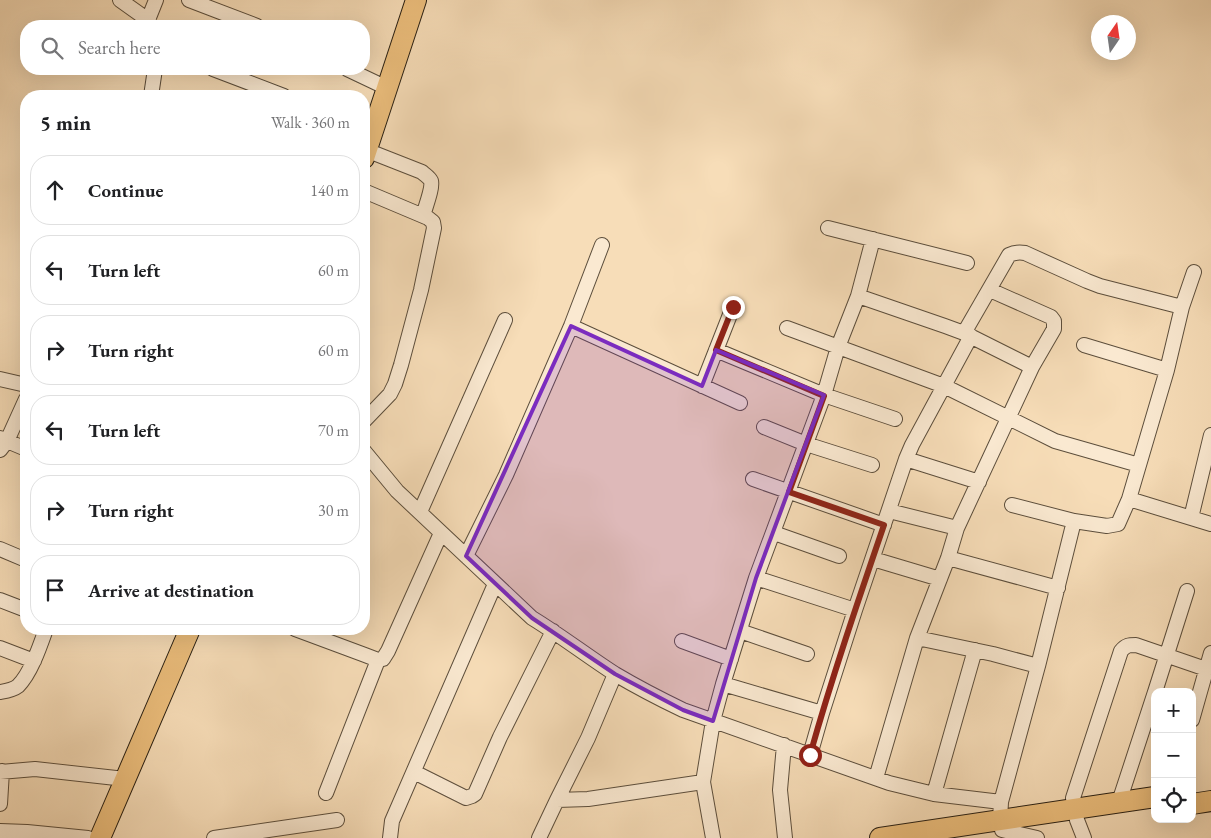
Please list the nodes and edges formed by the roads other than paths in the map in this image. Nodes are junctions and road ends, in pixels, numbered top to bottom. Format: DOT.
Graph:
graph roads {
  1 [pos="120,0"];
  2 [pos="156,0"];
  3 [pos="189,0"];
  4 [pos="414,1"];
  5 [pos="146,20"];
  6 [pos="151,20"];
  7 [pos="241,20"];
  8 [pos="154,75"];
  9 [pos="229,75"];
  10 [pos="360,75"];
  11 [pos="387,88"];
  12 [pos="152,90"];
  13 [pos="268,90"];
  14 [pos="370,125"];
  15 [pos="370,156"];
  16 [pos="370,194"];
  17 [pos="423,216"];
  18 [pos="828,228"];
  19 [pos="873,239"];
  20 [pos="602,245"];
  21 [pos="967,263"];
  22 [pos="1194,272"];
  23 [pos="990,290"];
  24 [pos="858,296"];
  25 [pos="733,307"];
  26 [pos="1182,307"];
  27 [pos="505,320"];
  28 [pos="571,326"];
  29 [pos="787,328"];
  30 [pos="967,335"];
  31 [pos="1084,345"];
  32 [pos="838,347"];
  33 [pos="716,350"];
  34 [pos="1032,368"];
  35 [pos="1167,370"];
  36 [pos="0,379"];
  37 [pos="20,384"];
  38 [pos="702,386"];
  39 [pos="944,386"];
  40 [pos="824,396"];
  41 [pos="740,403"];
  42 [pos="20,410"];
  43 [pos="370,415"];
  44 [pos="1008,417"];
  45 [pos="895,419"];
  46 [pos="764,427"];
  47 [pos="1211,435"];
  48 [pos="2,443"];
  49 [pos="806,444"];
  50 [pos="20,448"];
  51 [pos="370,458"];
  52 [pos="906,459"];
  53 [pos="1139,465"];
  54 [pos="872,466"];
  55 [pos="754,479"];
  56 [pos="979,482"];
  57 [pos="789,492"];
  58 [pos="1129,499"];
  59 [pos="1012,505"];
  60 [pos="889,511"];
  61 [pos="420,512"];
  62 [pos="1191,518"];
  63 [pos="1074,521"];
  64 [pos="1211,524"];
  65 [pos="884,525"];
  66 [pos="957,528"];
  67 [pos="441,533"];
  68 [pos="774,533"];
  69 [pos="0,549"];
  70 [pos="466,556"];
  71 [pos="839,556"];
  72 [pos="20,557"];
  73 [pos="948,558"];
  74 [pos="873,559"];
  75 [pos="756,578"];
  76 [pos="940,579"];
  77 [pos="496,584"];
  78 [pos="1058,588"];
  79 [pos="1187,591"];
  80 [pos="0,600"];
  81 [pos="20,608"];
  82 [pos="855,610"];
  83 [pos="553,631"];
  84 [pos="740,631"];
  85 [pos="44,635"];
  86 [pos="187,635"];
  87 [pos="311,635"];
  88 [pos="917,638"];
  89 [pos="682,641"];
  90 [pos="0,648"];
  91 [pos="975,650"];
  92 [pos="1211,653"];
  93 [pos="806,654"];
  94 [pos="1167,656"];
  95 [pos="731,659"];
  96 [pos="378,660"];
  97 [pos="34,661"];
  98 [pos="1038,666"];
  99 [pos="1206,669"];
  100 [pos="615,674"];
  101 [pos="722,684"];
  102 [pos="1156,688"];
  103 [pos="0,692"];
  104 [pos="1151,704"];
  105 [pos="1196,705"];
  106 [pos="822,713"];
  107 [pos="713,721"];
  108 [pos="784,746"];
  109 [pos="810,755"];
  110 [pos="1,772"];
  111 [pos="414,772"];
  112 [pos="876,778"];
  113 [pos="125,779"];
  114 [pos="703,782"];
  115 [pos="1211,791"];
  116 [pos="326,793"];
  117 [pos="1196,793"];
  118 [pos="934,794"];
  119 [pos="1151,798"];
  120 [pos="557,800"];
  121 [pos="1211,801"];
  122 [pos="1118,802"];
  123 [pos="1196,803"];
  124 [pos="0,804"];
  125 [pos="1151,810"];
  126 [pos="1001,817"];
  127 [pos="337,820"];
  128 [pos="1079,822"];
  129 [pos="0,831"];
  130 [pos="910,836"];
  131 [pos="88,838"];
  132 [pos="100,838"];
  133 [pos="214,838"];
  134 [pos="390,838"];
  135 [pos="540,838"];
  136 [pos="713,838"];
  137 [pos="785,838"];
  138 [pos="880,838"];
  139 [pos="949,838"];
  140 [pos="1037,838"];
  1 -- 5 [label="street"];
  2 -- 6 [label="street"];
  3 -- 7 [label="street"];
  4 -- 11 [label="highway"];
  8 -- 12 [label="street"];
  9 -- 13 [label="street"];
  10 -- 11 [label="street"];
  11 -- 14 [label="highway"];
  15 -- 17 [label="street"];
  16 -- 17 [label="street"];
  17 -- 43 [label="street"];
  18 -- 19 [label="street"];
  19 -- 21 [label="street"];
  19 -- 24 [label="street"];
  20 -- 28 [label="street"];
  22 -- 26 [label="street"];
  23 -- 26 [label="street"];
  23 -- 30 [label="street"];
  23 -- 34 [label="street"];
  24 -- 30 [label="street"];
  24 -- 32 [label="street"];
  25 -- 33 [label="street"];
  26 -- 35 [label="street"];
  27 -- 61 [label="street"];
  28 -- 38 [label="street"];
  28 -- 70 [label="street"];
  29 -- 32 [label="street"];
  30 -- 34 [label="street"];
  30 -- 39 [label="street"];
  31 -- 35 [label="street"];
  32 -- 39 [label="street"];
  32 -- 40 [label="street"];
  33 -- 38 [label="street"];
  33 -- 40 [label="street"];
  34 -- 44 [label="street"];
  35 -- 53 [label="street"];
  36 -- 37 [label="street"];
  38 -- 41 [label="street"];
  39 -- 44 [label="street"];
  39 -- 52 [label="street"];
  40 -- 45 [label="street"];
  40 -- 49 [label="street"];
  42 -- 48 [label="street"];
  44 -- 53 [label="street"];
  44 -- 56 [label="street"];
  46 -- 49 [label="street"];
  47 -- 62 [label="street"];
  48 -- 50 [label="street"];
  49 -- 54 [label="street"];
  49 -- 57 [label="street"];
  51 -- 61 [label="street"];
  52 -- 56 [label="street"];
  52 -- 60 [label="street"];
  53 -- 58 [label="street"];
  55 -- 57 [label="street"];
  56 -- 66 [label="street"];
  57 -- 65 [label="street"];
  57 -- 68 [label="street"];
  58 -- 62 [label="street"];
  58 -- 63 [label="street"];
  59 -- 63 [label="street"];
  60 -- 65 [label="street"];
  60 -- 66 [label="street"];
  61 -- 67 [label="street"];
  62 -- 64 [label="street"];
  63 -- 78 [label="street"];
  65 -- 74 [label="street"];
  66 -- 73 [label="street"];
  67 -- 70 [label="street"];
  67 -- 96 [label="street"];
  68 -- 71 [label="street"];
  68 -- 75 [label="street"];
  69 -- 72 [label="street"];
  70 -- 77 [label="street"];
  73 -- 76 [label="street"];
  73 -- 78 [label="street"];
  74 -- 76 [label="street"];
  74 -- 82 [label="street"];
  75 -- 82 [label="street"];
  75 -- 84 [label="street"];
  76 -- 88 [label="street"];
  77 -- 83 [label="street"];
  77 -- 111 [label="street"];
  78 -- 98 [label="street"];
  79 -- 94 [label="street"];
  80 -- 81 [label="street"];
  82 -- 106 [label="street"];
  83 -- 100 [label="street"];
  83 -- 111 [label="street"];
  84 -- 93 [label="street"];
  84 -- 95 [label="street"];
  85 -- 97 [label="street"];
  86 -- 113 [label="highway"];
  87 -- 96 [label="street"];
  88 -- 91 [label="street"];
  88 -- 112 [label="street"];
  89 -- 95 [label="street"];
  90 -- 97 [label="street"];
  91 -- 98 [label="street"];
  91 -- 118 [label="street"];
  92 -- 99 [label="street"];
  94 -- 99 [label="street"];
  94 -- 102 [label="street"];
  94 -- 128 [label="street"];
  95 -- 101 [label="street"];
  96 -- 116 [label="street"];
  97 -- 103 [label="street"];
  98 -- 126 [label="street"];
  99 -- 105 [label="street"];
  100 -- 107 [label="street"];
  100 -- 120 [label="street"];
  101 -- 106 [label="street"];
  101 -- 107 [label="street"];
  104 -- 122 [label="street"];
  106 -- 109 [label="street"];
  107 -- 108 [label="street"];
  107 -- 114 [label="street"];
  108 -- 109 [label="street"];
  108 -- 137 [label="street"];
  109 -- 112 [label="street"];
  110 -- 113 [label="street"];
  110 -- 124 [label="street"];
  111 -- 134 [label="street"];
  112 -- 118 [label="street"];
  113 -- 132 [label="highway"];
  114 -- 120 [label="street"];
  114 -- 136 [label="street"];
  115 -- 117 [label="highway"];
  118 -- 126 [label="street"];
  119 -- 122 [label="highway"];
  120 -- 135 [label="street"];
  121 -- 123 [label="highway"];
  122 -- 128 [label="highway"];
  125 -- 128 [label="highway"];
  126 -- 128 [label="highway"];
  126 -- 130 [label="highway"];
  126 -- 139 [label="highway"];
  126 -- 140 [label="street"];
  127 -- 133 [label="street"];
  129 -- 131 [label="street"];
  130 -- 138 [label="highway"];
}
